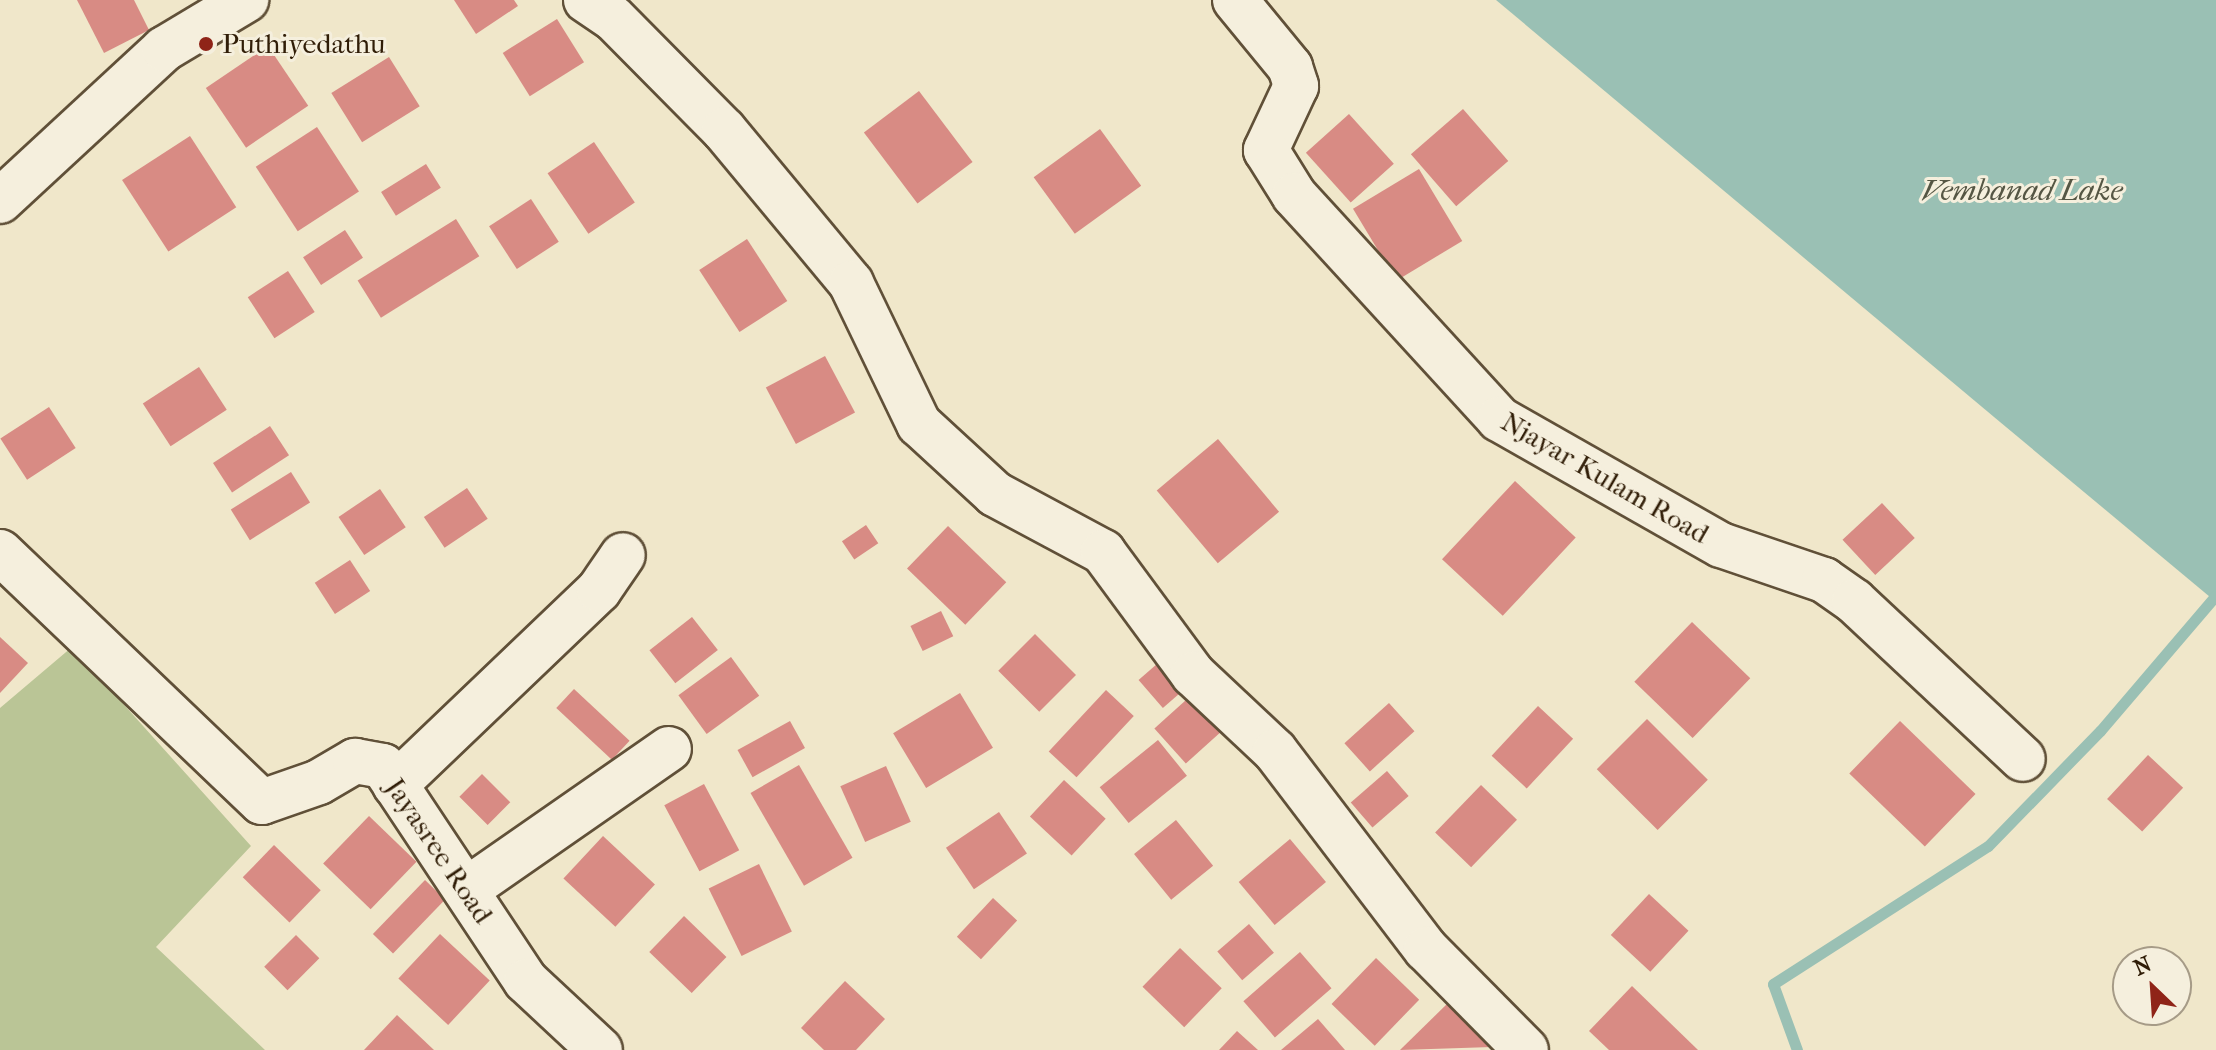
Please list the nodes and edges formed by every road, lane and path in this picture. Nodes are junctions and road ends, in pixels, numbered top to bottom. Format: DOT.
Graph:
graph roads {
  1 [pos="246,0"];
  2 [pos="586,0"];
  3 [pos="1235,0"];
  4 [pos="188,14"];
  5 [pos="0,201"];
  6 [pos="0,552"];
  7 [pos="623,555"];
  8 [pos="669,749"];
  9 [pos="2023,759"];
  10 [pos="395,785"];
  11 [pos="466,890"];
  12 [pos="600,1050"];
  13 [pos="1526,1050"];
  1 -- 4 [label="street"];
  2 -- 13 [label="street"];
  3 -- 9 [label="street, Njayar Kulam Road"];
  4 -- 5 [label="street"];
  6 -- 10 [label="street, Jayasree Road"];
  7 -- 10 [label="street"];
  8 -- 11 [label="street"];
  10 -- 11 [label="street, Jayasree Road"];
  11 -- 12 [label="street, Jayasree Road"];
}
